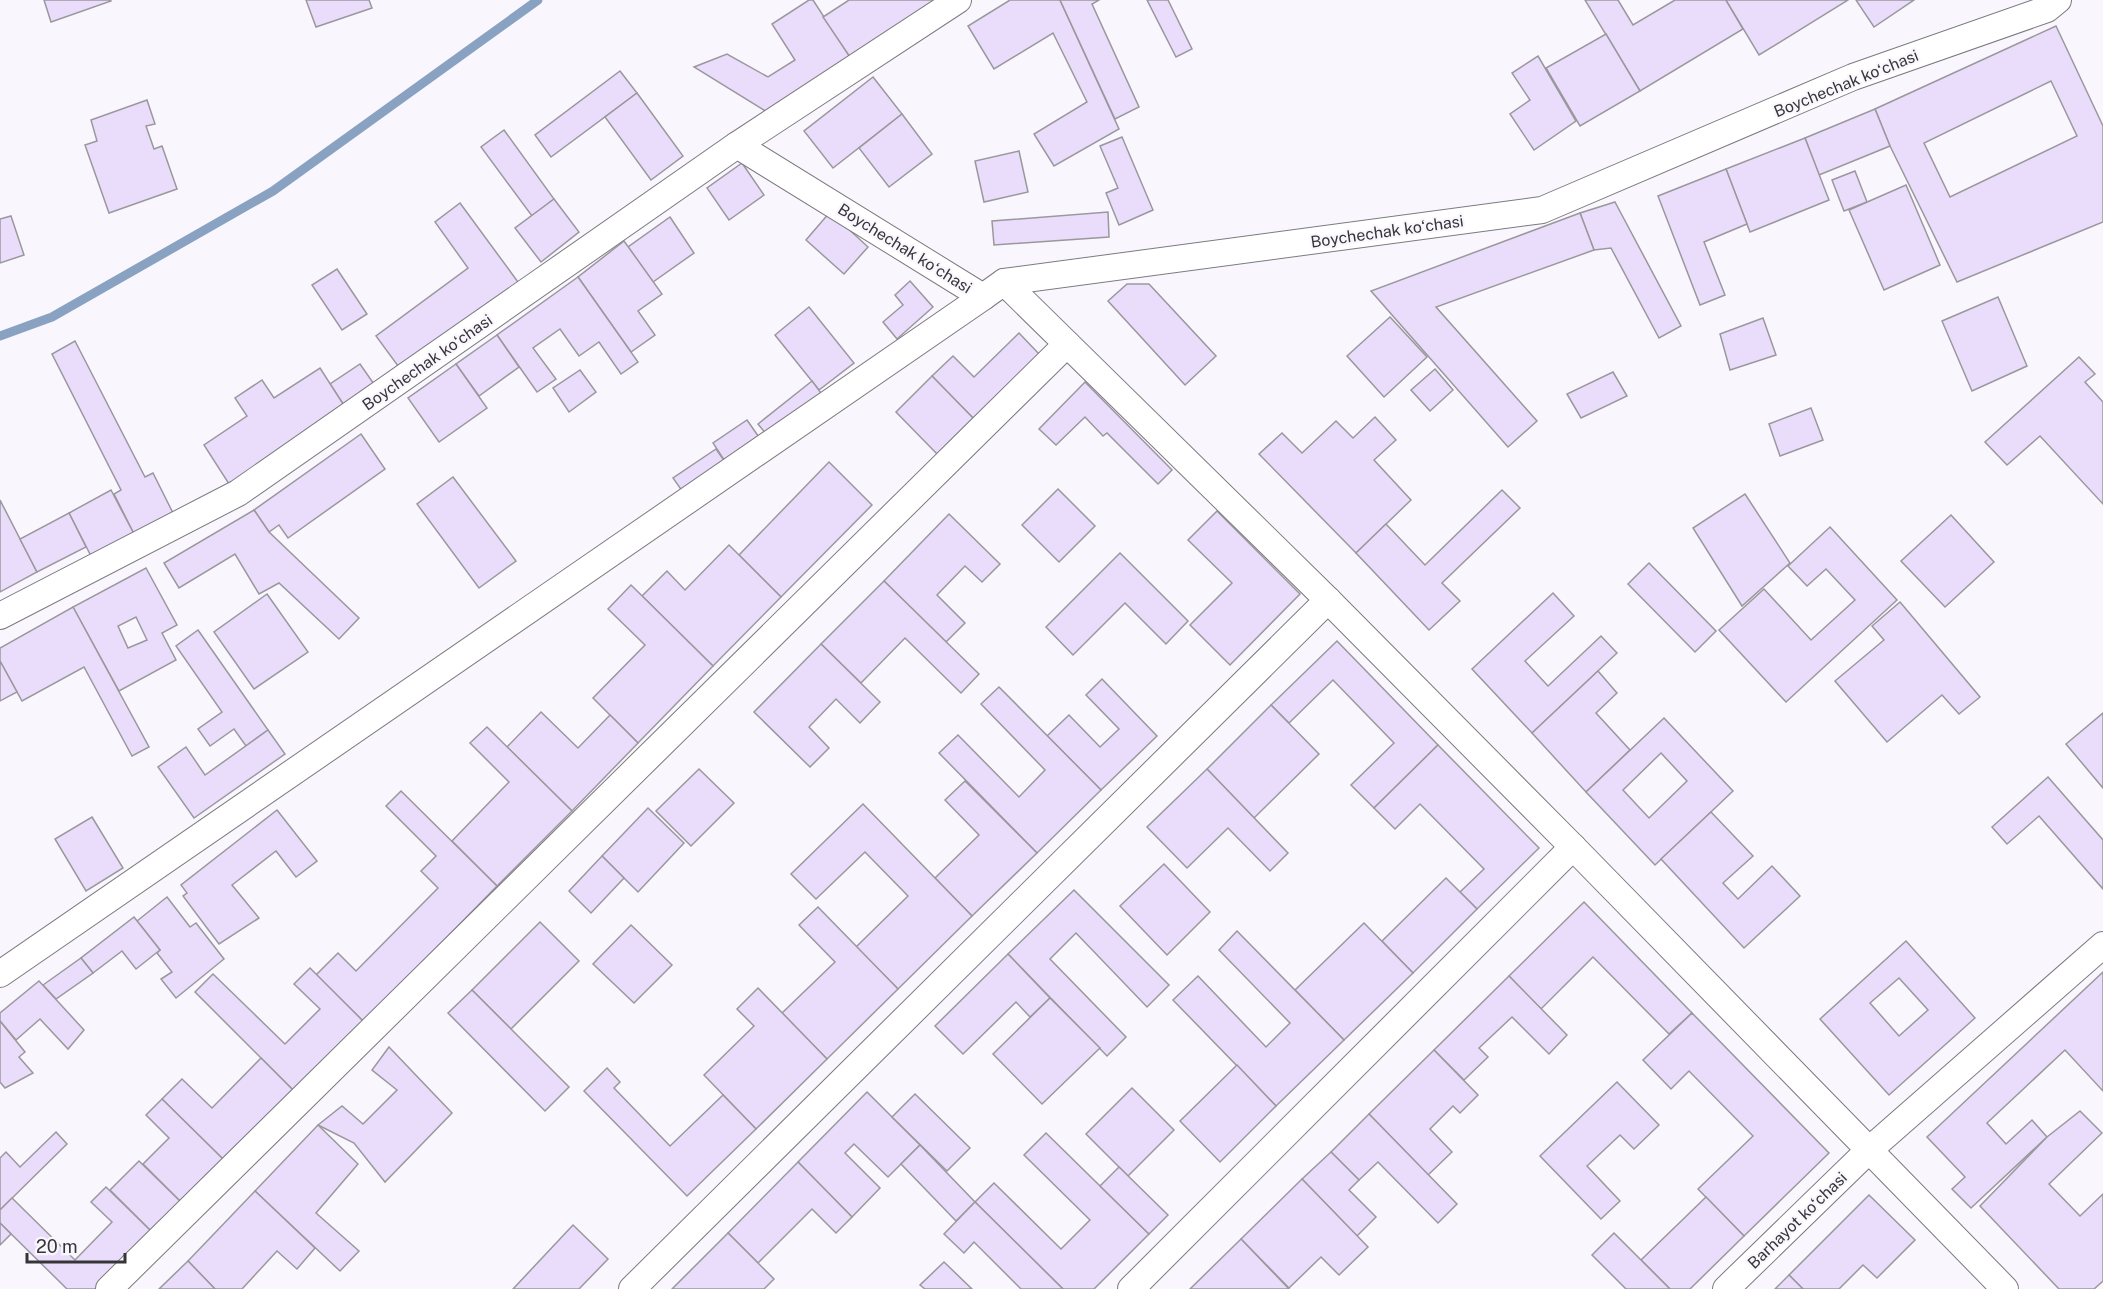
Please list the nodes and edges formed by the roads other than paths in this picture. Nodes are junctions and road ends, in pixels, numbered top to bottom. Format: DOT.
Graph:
graph roads {
  1 [pos="958,0"];
  2 [pos="2058,0"];
  3 [pos="737,145"];
  4 [pos="1004,282"];
  5 [pos="983,297"];
  6 [pos="1067,344"];
  7 [pos="1328,600"];
  8 [pos="0,616"];
  9 [pos="1573,847"];
  10 [pos="2103,945"];
  11 [pos="0,974"];
  12 [pos="1868,1151"];
  13 [pos="109,1289"];
  14 [pos="632,1289"];
  15 [pos="1131,1289"];
  16 [pos="1726,1289"];
  17 [pos="2005,1289"];
  1 -- 3 [label="street"];
  2 -- 4 [label="street, Boychechak koʻchasi"];
  3 -- 5 [label="street, Boychechak koʻchasi"];
  3 -- 8 [label="street, Boychechak koʻchasi"];
  4 -- 5 [label="street, Boychechak koʻchasi"];
  4 -- 6 [label="street"];
  5 -- 11 [label="street"];
  6 -- 7 [label="street"];
  6 -- 13 [label="street"];
  7 -- 9 [label="street"];
  7 -- 14 [label="street"];
  9 -- 12 [label="street"];
  9 -- 15 [label="street"];
  10 -- 12 [label="street, Barhayot koʻchasi"];
  12 -- 16 [label="street, Barhayot koʻchasi"];
  12 -- 17 [label="street"];
}
